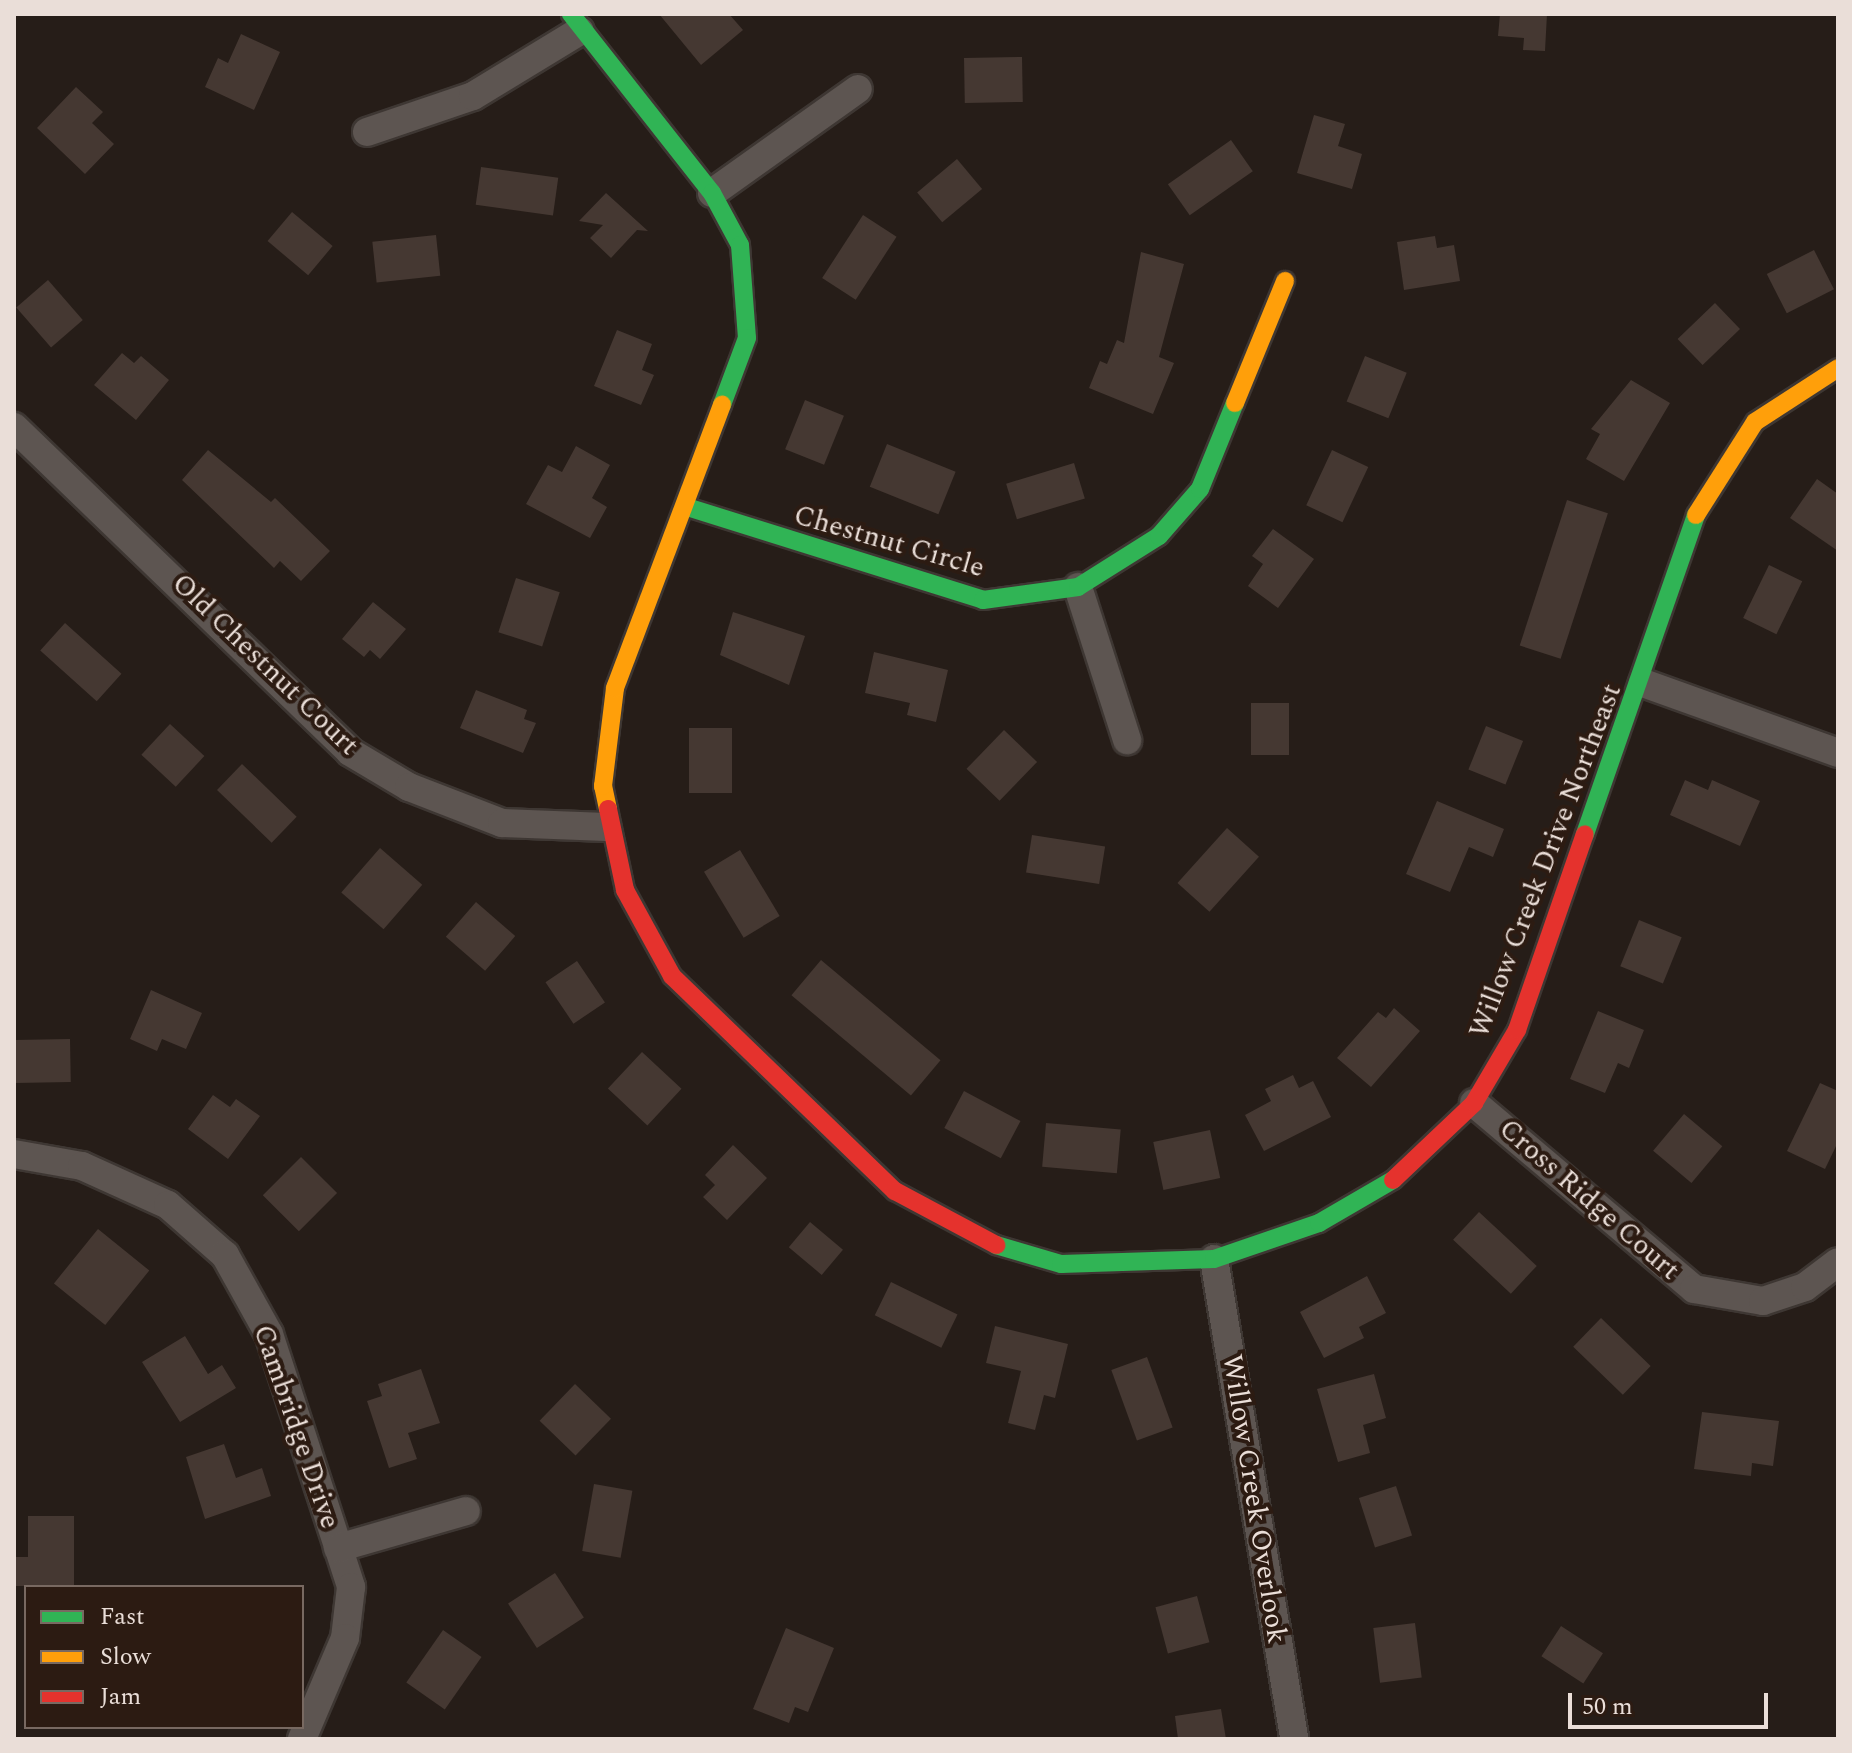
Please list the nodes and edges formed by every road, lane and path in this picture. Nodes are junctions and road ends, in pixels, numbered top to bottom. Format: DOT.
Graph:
graph roads {
  1 [pos="576,23"];
  2 [pos="858,89"];
  3 [pos="367,132"];
  4 [pos="712,193"];
  5 [pos="1285,281"];
  6 [pos="1838,368"];
  7 [pos="14,427"];
  8 [pos="687,507"];
  9 [pos="1078,587"];
  10 [pos="1643,683"];
  11 [pos="1127,740"];
  12 [pos="1838,753"];
  13 [pos="606,827"];
  14 [pos="1474,1103"];
  15 [pos="14,1154"];
  16 [pos="1214,1259"];
  17 [pos="1838,1262"];
  18 [pos="466,1511"];
  19 [pos="338,1548"];
  20 [pos="302,1739"];
  21 [pos="1294,1739"];
  1 -- 3 [label="street"];
  1 -- 4 [label="street, Willow Creek Drive Northeast"];
  2 -- 4 [label="street"];
  4 -- 8 [label="street, Willow Creek Drive Northeast"];
  5 -- 9 [label="street, Chestnut Circle"];
  6 -- 10 [label="street, Willow Creek Drive Northeast"];
  7 -- 13 [label="street, Old Chestnut Court"];
  8 -- 9 [label="street, Chestnut Circle"];
  8 -- 13 [label="street, Willow Creek Drive Northeast"];
  9 -- 11 [label="street"];
  10 -- 12 [label="street"];
  10 -- 14 [label="street, Willow Creek Drive Northeast"];
  13 -- 16 [label="street, Willow Creek Drive Northeast"];
  14 -- 16 [label="street, Willow Creek Drive Northeast"];
  14 -- 17 [label="street, Cross Ridge Court"];
  15 -- 19 [label="street, Cambridge Drive"];
  16 -- 21 [label="street, Willow Creek Overlook"];
  18 -- 19 [label="street"];
  19 -- 20 [label="street, Cambridge Drive"];
}
